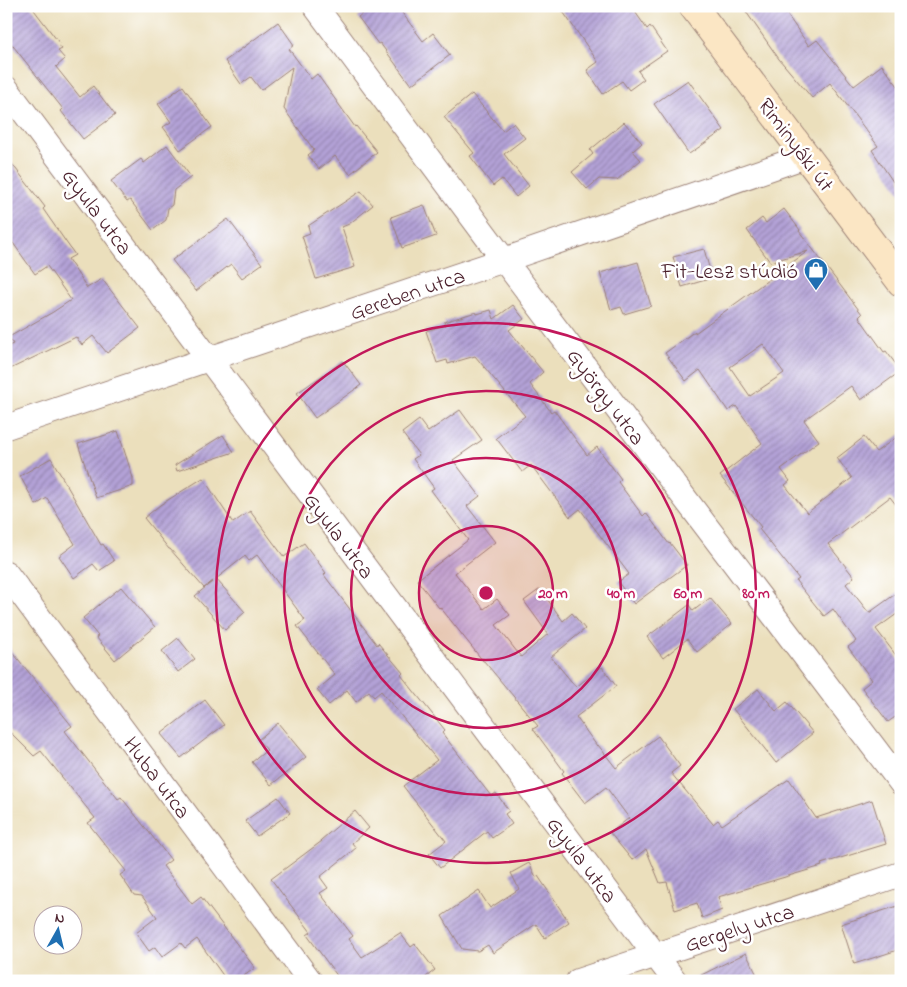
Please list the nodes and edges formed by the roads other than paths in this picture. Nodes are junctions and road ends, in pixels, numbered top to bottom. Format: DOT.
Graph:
graph roads {
  1 [pos="316,6"];
  2 [pos="693,6"];
  3 [pos="6,88"];
  4 [pos="806,156"];
  5 [pos="504,260"];
  6 [pos="901,282"];
  7 [pos="209,360"];
  8 [pos="6,427"];
  9 [pos="6,573"];
  10 [pos="901,784"];
  11 [pos="901,874"];
  12 [pos="655,954"];
  13 [pos="310,981"];
  14 [pos="578,981"];
  15 [pos="675,981"];
  1 -- 5 [label="street, György utca"];
  2 -- 4 [label="main road, Riminyáki út"];
  3 -- 7 [label="street, Gyula utca"];
  4 -- 5 [label="street, Gereben utca"];
  4 -- 6 [label="main road, Riminyáki út"];
  5 -- 7 [label="street, Gereben utca"];
  5 -- 10 [label="street, György utca"];
  7 -- 8 [label="street, Gereben utca"];
  7 -- 12 [label="street, Gyula utca"];
  9 -- 13 [label="street, Huba utca"];
  11 -- 12 [label="street, Gergely utca"];
  12 -- 14 [label="street, Gergely utca"];
  12 -- 15 [label="street, Gyula utca"];
}
